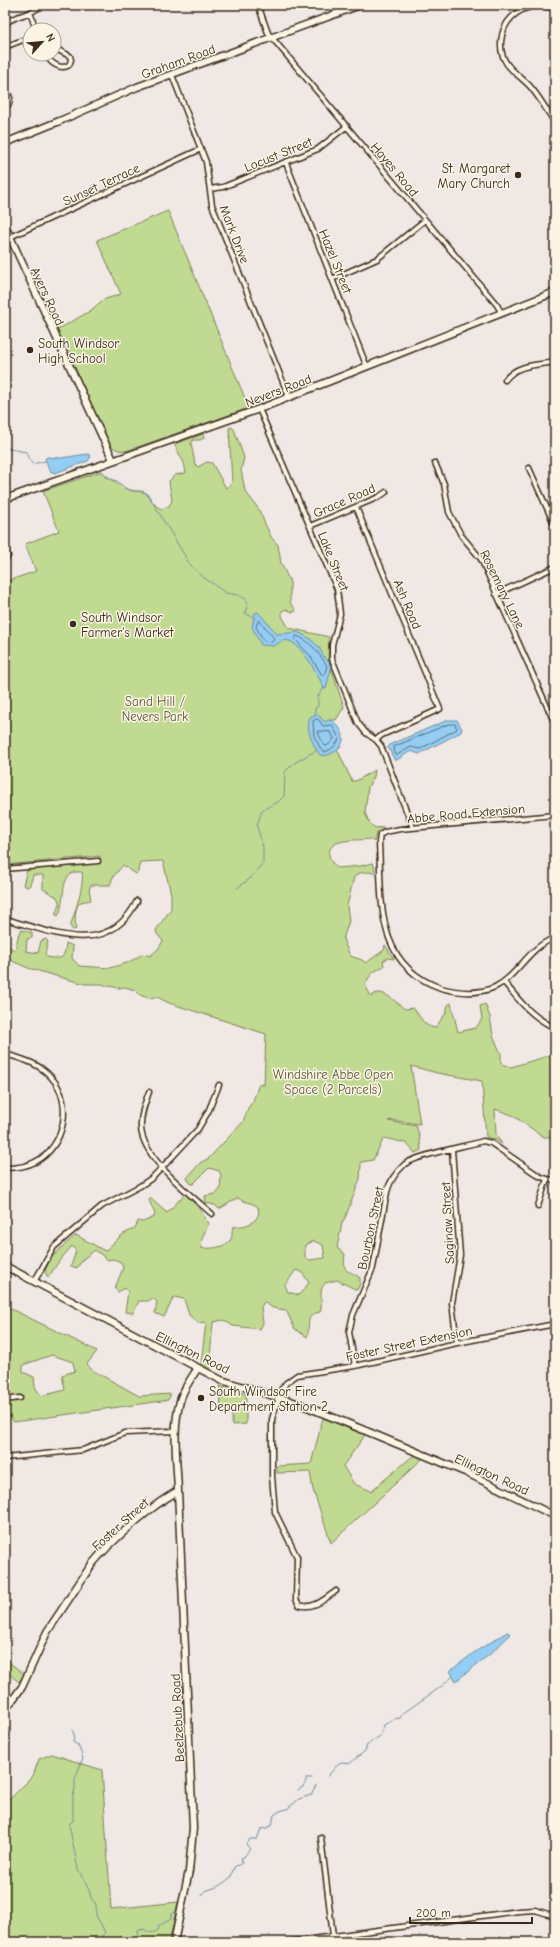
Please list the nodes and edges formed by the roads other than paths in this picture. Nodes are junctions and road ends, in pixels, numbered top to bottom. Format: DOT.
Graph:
graph roads {
  1 [pos="41,5"];
  2 [pos="258,5"];
  3 [pos="360,5"];
  4 [pos="555,8"];
  5 [pos="30,12"];
  6 [pos="33,22"];
  7 [pos="5,24"];
  8 [pos="274,38"];
  9 [pos="22,40"];
  10 [pos="5,41"];
  11 [pos="6,47"];
  12 [pos="62,52"];
  13 [pos="50,62"];
  14 [pos="172,75"];
  15 [pos="5,85"];
  16 [pos="5,106"];
  17 [pos="555,123"];
  18 [pos="347,126"];
  19 [pos="5,143"];
  20 [pos="201,149"];
  21 [pos="286,163"];
  22 [pos="210,189"];
  23 [pos="425,220"];
  24 [pos="5,226"];
  25 [pos="10,237"];
  26 [pos="332,279"];
  27 [pos="555,292"];
  28 [pos="501,312"];
  29 [pos="555,362"];
  30 [pos="367,367"];
  31 [pos="505,380"];
  32 [pos="289,397"];
  33 [pos="259,409"];
  34 [pos="113,460"];
  35 [pos="435,463"];
  36 [pos="529,468"];
  37 [pos="386,492"];
  38 [pos="5,499"];
  39 [pos="356,507"];
  40 [pos="310,526"];
  41 [pos="555,526"];
  42 [pos="5,547"];
  43 [pos="5,560"];
  44 [pos="555,567"];
  45 [pos="496,594"];
  46 [pos="555,724"];
  47 [pos="376,740"];
  48 [pos="555,815"];
  49 [pos="413,828"];
  50 [pos="98,860"];
  51 [pos="5,869"];
  52 [pos="137,901"];
  53 [pos="5,919"];
  54 [pos="555,938"];
  55 [pos="504,982"];
  56 [pos="555,1028"];
  57 [pos="5,1054"];
  58 [pos="219,1084"];
  59 [pos="149,1092"];
  60 [pos="452,1150"];
  61 [pos="5,1168"];
  62 [pos="162,1168"];
  63 [pos="548,1180"];
  64 [pos="555,1180"];
  65 [pos="538,1206"];
  66 [pos="212,1214"];
  67 [pos="5,1266"];
  68 [pos="34,1282"];
  69 [pos="555,1324"];
  70 [pos="457,1343"];
  71 [pos="355,1366"];
  72 [pos="198,1368"];
  73 [pos="278,1397"];
  74 [pos="20,1398"];
  75 [pos="5,1400"];
  76 [pos="176,1431"];
  77 [pos="5,1458"];
  78 [pos="178,1491"];
  79 [pos="555,1516"];
  80 [pos="336,1591"];
  81 [pos="5,1710"];
  82 [pos="321,1838"];
  83 [pos="555,1916"];
  84 [pos="352,1934"];
  85 [pos="333,1936"];
  86 [pos="174,1942"];
  87 [pos="290,1942"];
  88 [pos="352,1942"];
  1 -- 5 [label="street"];
  2 -- 8 [label="street, Hayes Road"];
  3 -- 8 [label="street, Graham Road"];
  4 -- 17 [label="street"];
  5 -- 6 [label="street"];
  5 -- 7 [label="street"];
  8 -- 14 [label="street, Graham Road"];
  8 -- 18 [label="street, Hayes Road"];
  9 -- 11 [label="street"];
  10 -- 11 [label="street"];
  12 -- 13 [label="street"];
  14 -- 19 [label="street, Graham Road"];
  14 -- 20 [label="street, Mark Drive"];
  15 -- 16 [label="street"];
  18 -- 21 [label="street, Locust Street"];
  18 -- 23 [label="street, Hayes Road"];
  20 -- 22 [label="street, Mark Drive"];
  20 -- 25 [label="street, Sunset Terrace"];
  21 -- 22 [label="street, Locust Street"];
  21 -- 26 [label="street, Hazel Street"];
  22 -- 32 [label="street, Mark Drive"];
  23 -- 26 [label="street"];
  23 -- 28 [label="street, Hayes Road"];
  24 -- 25 [label="street, Ayers Road"];
  25 -- 34 [label="street, Ayers Road"];
  26 -- 30 [label="street, Hazel Street"];
  27 -- 28 [label="street, Nevers Road"];
  28 -- 30 [label="street, Nevers Road"];
  29 -- 31 [label="street"];
  30 -- 32 [label="street, Nevers Road"];
  32 -- 33 [label="street, Nevers Road"];
  33 -- 34 [label="street, Nevers Road"];
  33 -- 40 [label="street, Lake Street"];
  34 -- 38 [label="street, Nevers Road"];
  35 -- 45 [label="street, Rosemary Lane"];
  36 -- 41 [label="street"];
  37 -- 39 [label="street, Grace Road"];
  39 -- 40 [label="street, Grace Road"];
  39 -- 47 [label="street, Ash Road"];
  40 -- 47 [label="street, Lake Street"];
  42 -- 43 [label="street"];
  44 -- 45 [label="street"];
  45 -- 46 [label="street, Rosemary Lane"];
  47 -- 49 [label="street, Lake Street"];
  48 -- 49 [label="street, Abbe Road Extension"];
  49 -- 55 [label="street, Abbe Road Extension"];
  50 -- 51 [label="street"];
  52 -- 53 [label="street"];
  54 -- 55 [label="street"];
  55 -- 56 [label="street"];
  57 -- 61 [label="street"];
  58 -- 62 [label="street"];
  59 -- 62 [label="street"];
  60 -- 63 [label="street, Bourbon Street"];
  60 -- 70 [label="street, Saginaw Street"];
  60 -- 71 [label="street, Bourbon Street"];
  62 -- 66 [label="street"];
  62 -- 68 [label="street"];
  63 -- 64 [label="street"];
  63 -- 65 [label="street"];
  67 -- 68 [label="street, Ellington Road"];
  68 -- 72 [label="street, Ellington Road"];
  69 -- 70 [label="street, Foster Street Extension"];
  70 -- 71 [label="street, Foster Street Extension"];
  71 -- 73 [label="street, Foster Street Extension"];
  72 -- 73 [label="street, Ellington Road"];
  72 -- 76 [label="street"];
  73 -- 79 [label="street, Ellington Road"];
  73 -- 80 [label="street, Foster Street Extension"];
  74 -- 75 [label="street"];
  76 -- 77 [label="street"];
  76 -- 78 [label="street"];
  78 -- 81 [label="street, Foster Street"];
  78 -- 86 [label="street, Beelzebub Road"];
  82 -- 85 [label="street"];
  83 -- 84 [label="street"];
  84 -- 85 [label="street"];
  84 -- 88 [label="street"];
  85 -- 87 [label="street"];
}
